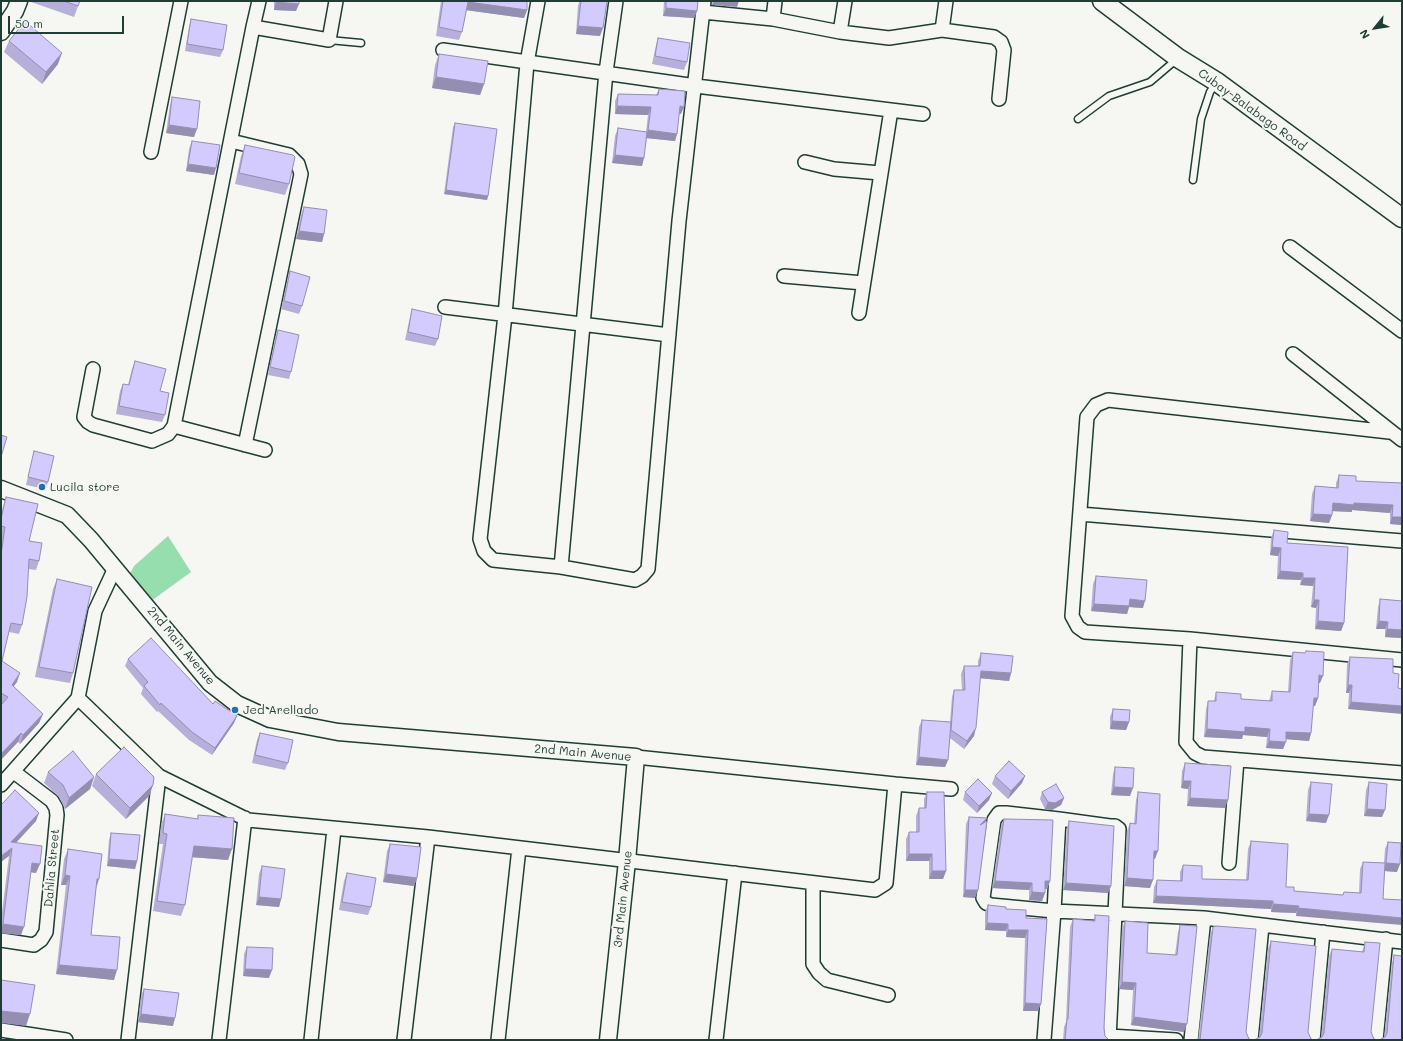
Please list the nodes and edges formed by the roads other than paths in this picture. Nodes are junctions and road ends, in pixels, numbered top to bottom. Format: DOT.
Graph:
graph roads {
  1 [pos="19,1"];
  2 [pos="181,1"];
  3 [pos="259,1"];
  4 [pos="336,1"];
  5 [pos="538,1"];
  6 [pos="616,1"];
  7 [pos="775,1"];
  8 [pos="845,1"];
  9 [pos="946,1"];
  10 [pos="1105,2"];
  11 [pos="703,6"];
  12 [pos="774,20"];
  13 [pos="254,27"];
  14 [pos="942,30"];
  15 [pos="1,32"];
  16 [pos="840,32"];
  17 [pos="329,40"];
  18 [pos="362,43"];
  19 [pos="443,50"];
  20 [pos="1178,58"];
  21 [pos="527,63"];
  22 [pos="606,72"];
  23 [pos="1217,82"];
  24 [pos="696,86"];
  25 [pos="999,99"];
  26 [pos="891,110"];
  27 [pos="923,114"];
  28 [pos="1078,119"];
  29 [pos="231,142"];
  30 [pos="151,152"];
  31 [pos="805,162"];
  32 [pos="880,173"];
  33 [pos="1193,180"];
  34 [pos="1402,218"];
  35 [pos="1290,247"];
  36 [pos="784,276"];
  37 [pos="863,283"];
  38 [pos="445,307"];
  39 [pos="859,313"];
  40 [pos="505,315"];
  41 [pos="584,324"];
  42 [pos="1402,331"];
  43 [pos="669,335"];
  44 [pos="1293,354"];
  45 [pos="93,369"];
  46 [pos="174,426"];
  47 [pos="1389,432"];
  48 [pos="1402,440"];
  49 [pos="245,445"];
  50 [pos="265,450"];
  51 [pos="1,489"];
  52 [pos="1080,514"];
  53 [pos="1402,541"];
  54 [pos="561,567"];
  55 [pos="115,568"];
  56 [pos="1190,639"];
  57 [pos="1402,660"];
  58 [pos="78,698"];
  59 [pos="636,757"];
  60 [pos="1237,760"];
  61 [pos="14,772"];
  62 [pos="1402,773"];
  63 [pos="159,776"];
  64 [pos="896,784"];
  65 [pos="1,785"];
  66 [pos="951,789"];
  67 [pos="245,818"];
  68 [pos="1059,819"];
  69 [pos="334,829"];
  70 [pos="428,837"];
  71 [pos="519,848"];
  72 [pos="627,860"];
  73 [pos="1229,863"];
  74 [pos="735,873"];
  75 [pos="813,884"];
  76 [pos="1054,911"];
  77 [pos="1115,915"];
  78 [pos="1204,918"];
  79 [pos="1262,926"];
  80 [pos="1323,932"];
  81 [pos="1386,939"];
  82 [pos="1,940"];
  83 [pos="1402,942"];
  84 [pos="888,995"];
  85 [pos="1,1030"];
  86 [pos="1109,1038"];
  87 [pos="66,1040"];
  88 [pos="128,1040"];
  89 [pos="219,1040"];
  90 [pos="311,1040"];
  91 [pos="404,1040"];
  92 [pos="498,1040"];
  93 [pos="608,1040"];
  94 [pos="716,1040"];
  95 [pos="1044,1040"];
  96 [pos="1176,1040"];
  97 [pos="1191,1040"];
  98 [pos="1251,1040"];
  99 [pos="1313,1040"];
  100 [pos="1376,1040"];
  1 -- 15 [label="street"];
  2 -- 30 [label="street"];
  3 -- 13 [label="street"];
  4 -- 17 [label="street"];
  5 -- 21 [label="street"];
  6 -- 22 [label="street"];
  7 -- 12 [label="street"];
  8 -- 16 [label="street"];
  9 -- 14 [label="street"];
  10 -- 20 [label="main road, Cubay-Balabago Road"];
  11 -- 12 [label="street"];
  11 -- 24 [label="street"];
  12 -- 16 [label="street"];
  13 -- 17 [label="street"];
  13 -- 29 [label="street"];
  14 -- 16 [label="street"];
  14 -- 25 [label="street"];
  17 -- 18 [label="lane"];
  19 -- 21 [label="street"];
  20 -- 23 [label="main road, Cubay-Balabago Road"];
  20 -- 28 [label="lane"];
  21 -- 22 [label="street"];
  21 -- 40 [label="street"];
  22 -- 24 [label="street"];
  22 -- 41 [label="street"];
  23 -- 33 [label="lane"];
  23 -- 34 [label="main road, Cubay-Balabago Road"];
  24 -- 26 [label="street"];
  24 -- 43 [label="street"];
  26 -- 27 [label="street"];
  26 -- 32 [label="street"];
  29 -- 46 [label="street"];
  29 -- 49 [label="street"];
  31 -- 32 [label="street"];
  32 -- 37 [label="street"];
  35 -- 42 [label="street"];
  36 -- 37 [label="street"];
  37 -- 39 [label="street"];
  38 -- 40 [label="street"];
  40 -- 41 [label="street"];
  40 -- 54 [label="street"];
  41 -- 43 [label="street"];
  41 -- 54 [label="street"];
  43 -- 54 [label="street"];
  44 -- 47 [label="street"];
  45 -- 46 [label="street"];
  46 -- 49 [label="street"];
  47 -- 48 [label="street"];
  47 -- 52 [label="street"];
  49 -- 50 [label="street"];
  51 -- 55 [label="street, 2nd Main Avenue"];
  52 -- 53 [label="street"];
  52 -- 56 [label="street"];
  55 -- 58 [label="street"];
  55 -- 59 [label="street, 2nd Main Avenue"];
  56 -- 57 [label="street"];
  56 -- 60 [label="street"];
  58 -- 61 [label="street"];
  58 -- 63 [label="street"];
  59 -- 64 [label="street, 2nd Main Avenue"];
  59 -- 72 [label="street, 3rd Main Avenue"];
  60 -- 62 [label="street"];
  60 -- 73 [label="street"];
  61 -- 65 [label="street"];
  61 -- 82 [label="street, Dahlia Street"];
  63 -- 67 [label="street"];
  63 -- 88 [label="street"];
  64 -- 66 [label="street, 2nd Main Avenue"];
  64 -- 75 [label="street"];
  67 -- 69 [label="street"];
  67 -- 89 [label="street"];
  68 -- 76 [label="street"];
  68 -- 76 [label="street"];
  68 -- 77 [label="street"];
  69 -- 70 [label="street"];
  69 -- 90 [label="street"];
  70 -- 71 [label="street"];
  70 -- 91 [label="street"];
  71 -- 72 [label="street"];
  71 -- 92 [label="street"];
  72 -- 74 [label="street"];
  72 -- 93 [label="street, 3rd Main Avenue"];
  74 -- 75 [label="street"];
  74 -- 94 [label="street"];
  75 -- 84 [label="street"];
  76 -- 77 [label="street"];
  76 -- 95 [label="street"];
  77 -- 78 [label="street"];
  77 -- 86 [label="street"];
  78 -- 79 [label="street"];
  78 -- 97 [label="street"];
  79 -- 80 [label="street"];
  79 -- 98 [label="street"];
  80 -- 81 [label="street"];
  80 -- 99 [label="street"];
  81 -- 83 [label="street"];
  81 -- 100 [label="street"];
  85 -- 87 [label="street"];
  86 -- 96 [label="street"];
}
